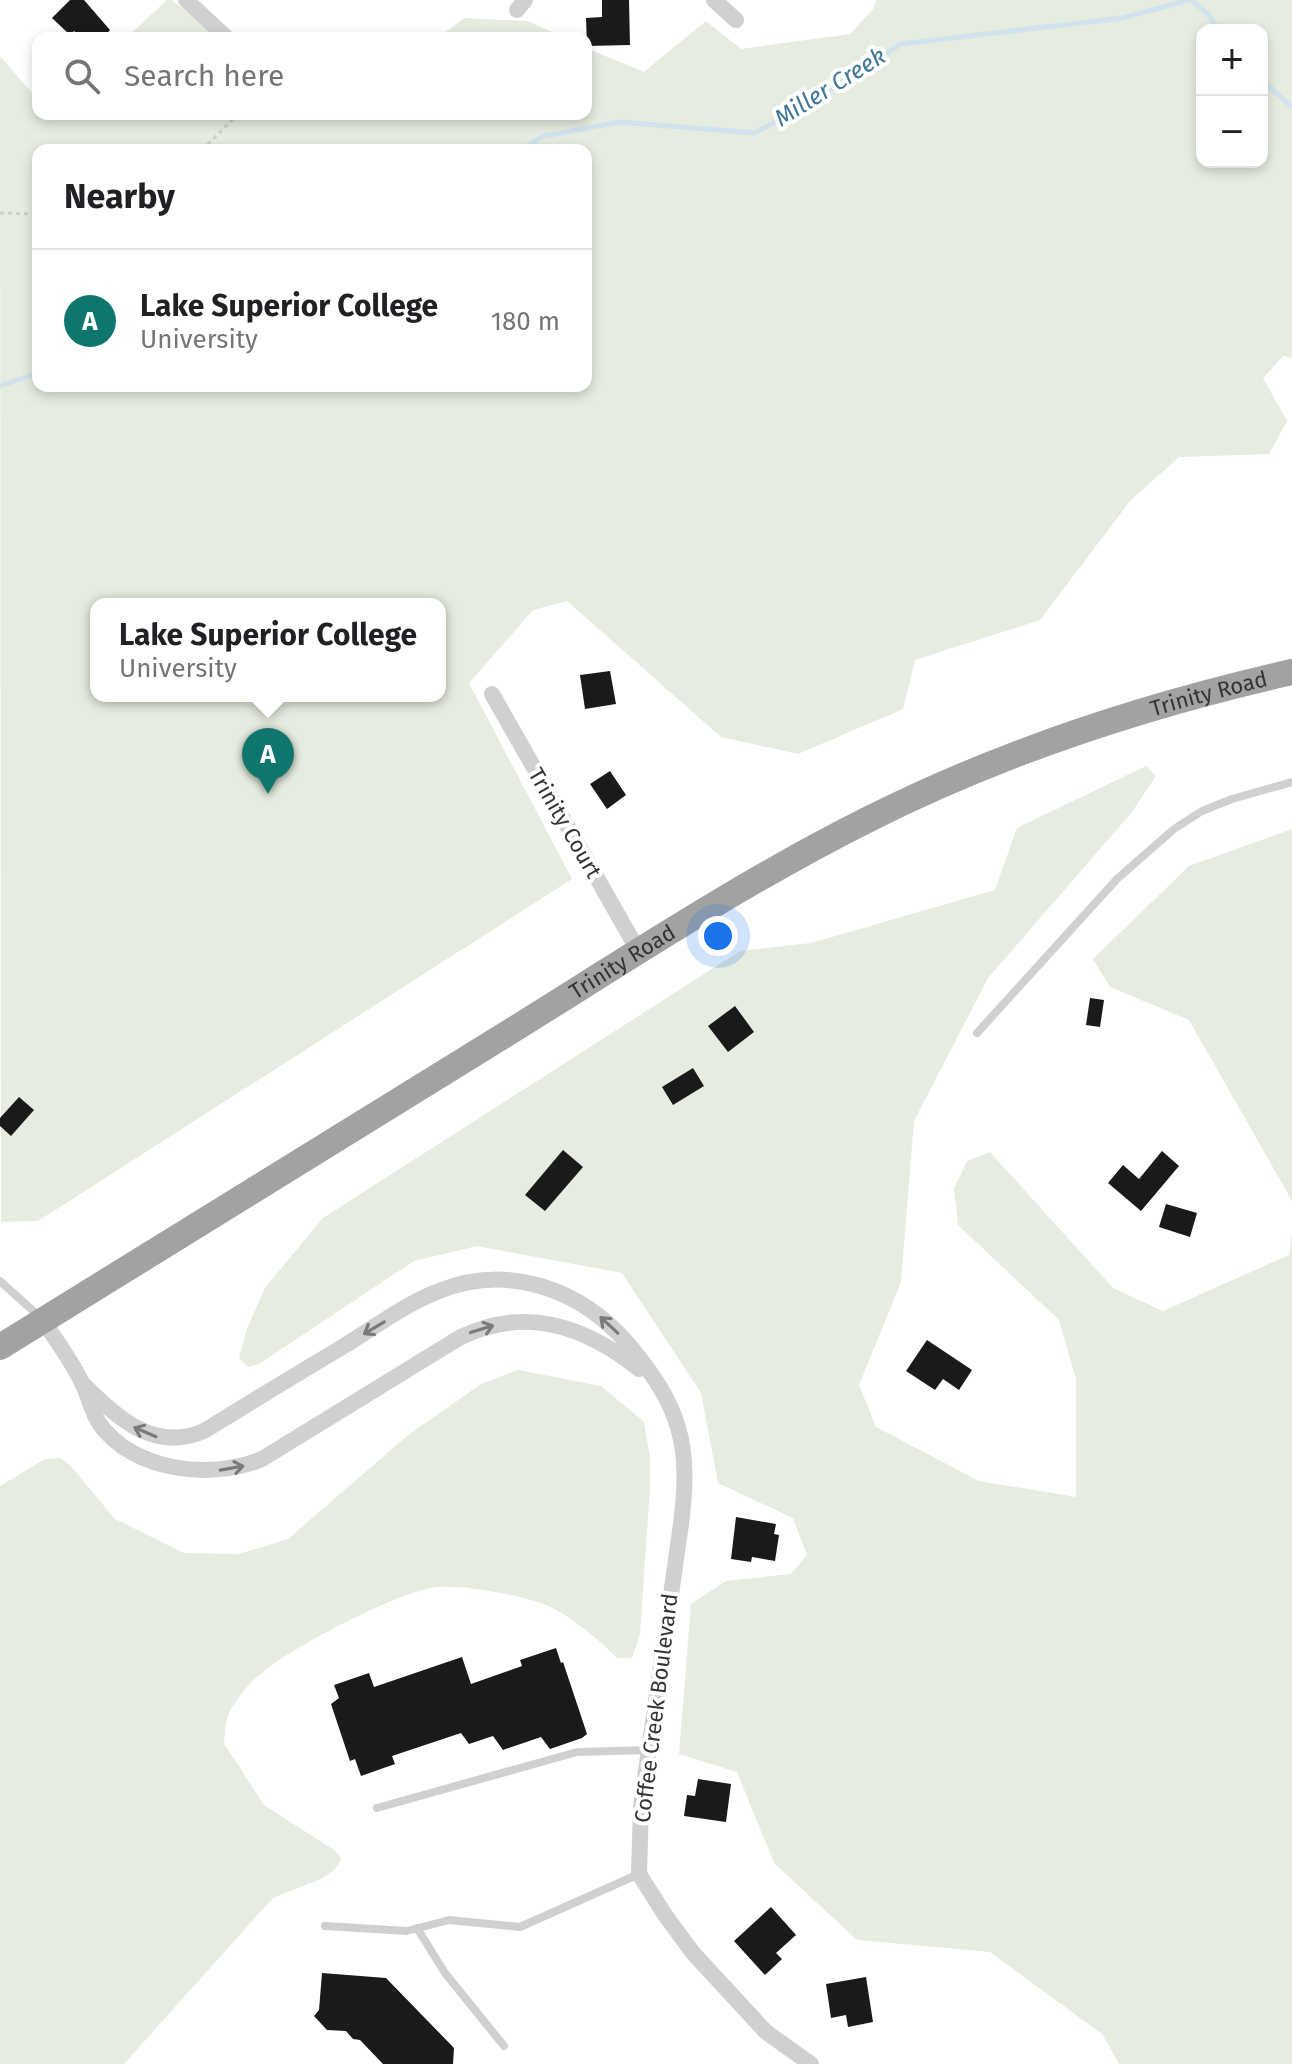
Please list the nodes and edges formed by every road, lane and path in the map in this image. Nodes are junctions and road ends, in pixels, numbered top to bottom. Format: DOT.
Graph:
graph roads {
  1 [pos="186,0"];
  2 [pos="714,0"];
  3 [pos="736,20"];
  4 [pos="221,32"];
  5 [pos="232,120"];
  6 [pos="208,144"];
  7 [pos="0,213"];
  8 [pos="32,214"];
  9 [pos="1292,672"];
  10 [pos="492,694"];
  11 [pos="1292,782"];
  12 [pos="639,952"];
  13 [pos="977,1033"];
  14 [pos="0,1281"];
  15 [pos="43,1320"];
  16 [pos="0,1347"];
  17 [pos="82,1383"];
  18 [pos="658,1386"];
  19 [pos="649,1750"];
  20 [pos="377,1808"];
  21 [pos="639,1874"];
  22 [pos="325,1926"];
  23 [pos="417,1928"];
  24 [pos="504,2046"];
  25 [pos="811,2064"];
  1 -- 4 [label="street"];
  2 -- 3 [label="street"];
  5 -- 6 [label="path"];
  7 -- 8 [label="path"];
  9 -- 12 [label="highway, Trinity Road"];
  10 -- 12 [label="street, Trinity Court"];
  11 -- 13 [label="lane"];
  12 -- 15 [label="highway, Trinity Road"];
  14 -- 15 [label="lane"];
  15 -- 16 [label="highway, Trinity Road"];
  15 -- 17 [label="street, Coffee Creek Boulevard"];
  17 -- 18 [label="street, Coffee Creek Boulevard, one-way"];
  18 -- 17 [label="street, Coffee Creek Boulevard, one-way"];
  18 -- 19 [label="street, Coffee Creek Boulevard"];
  19 -- 20 [label="lane"];
  19 -- 21 [label="street, Coffee Creek Boulevard"];
  21 -- 23 [label="lane"];
  21 -- 25 [label="street"];
  22 -- 23 [label="lane"];
  23 -- 24 [label="lane"];
}
